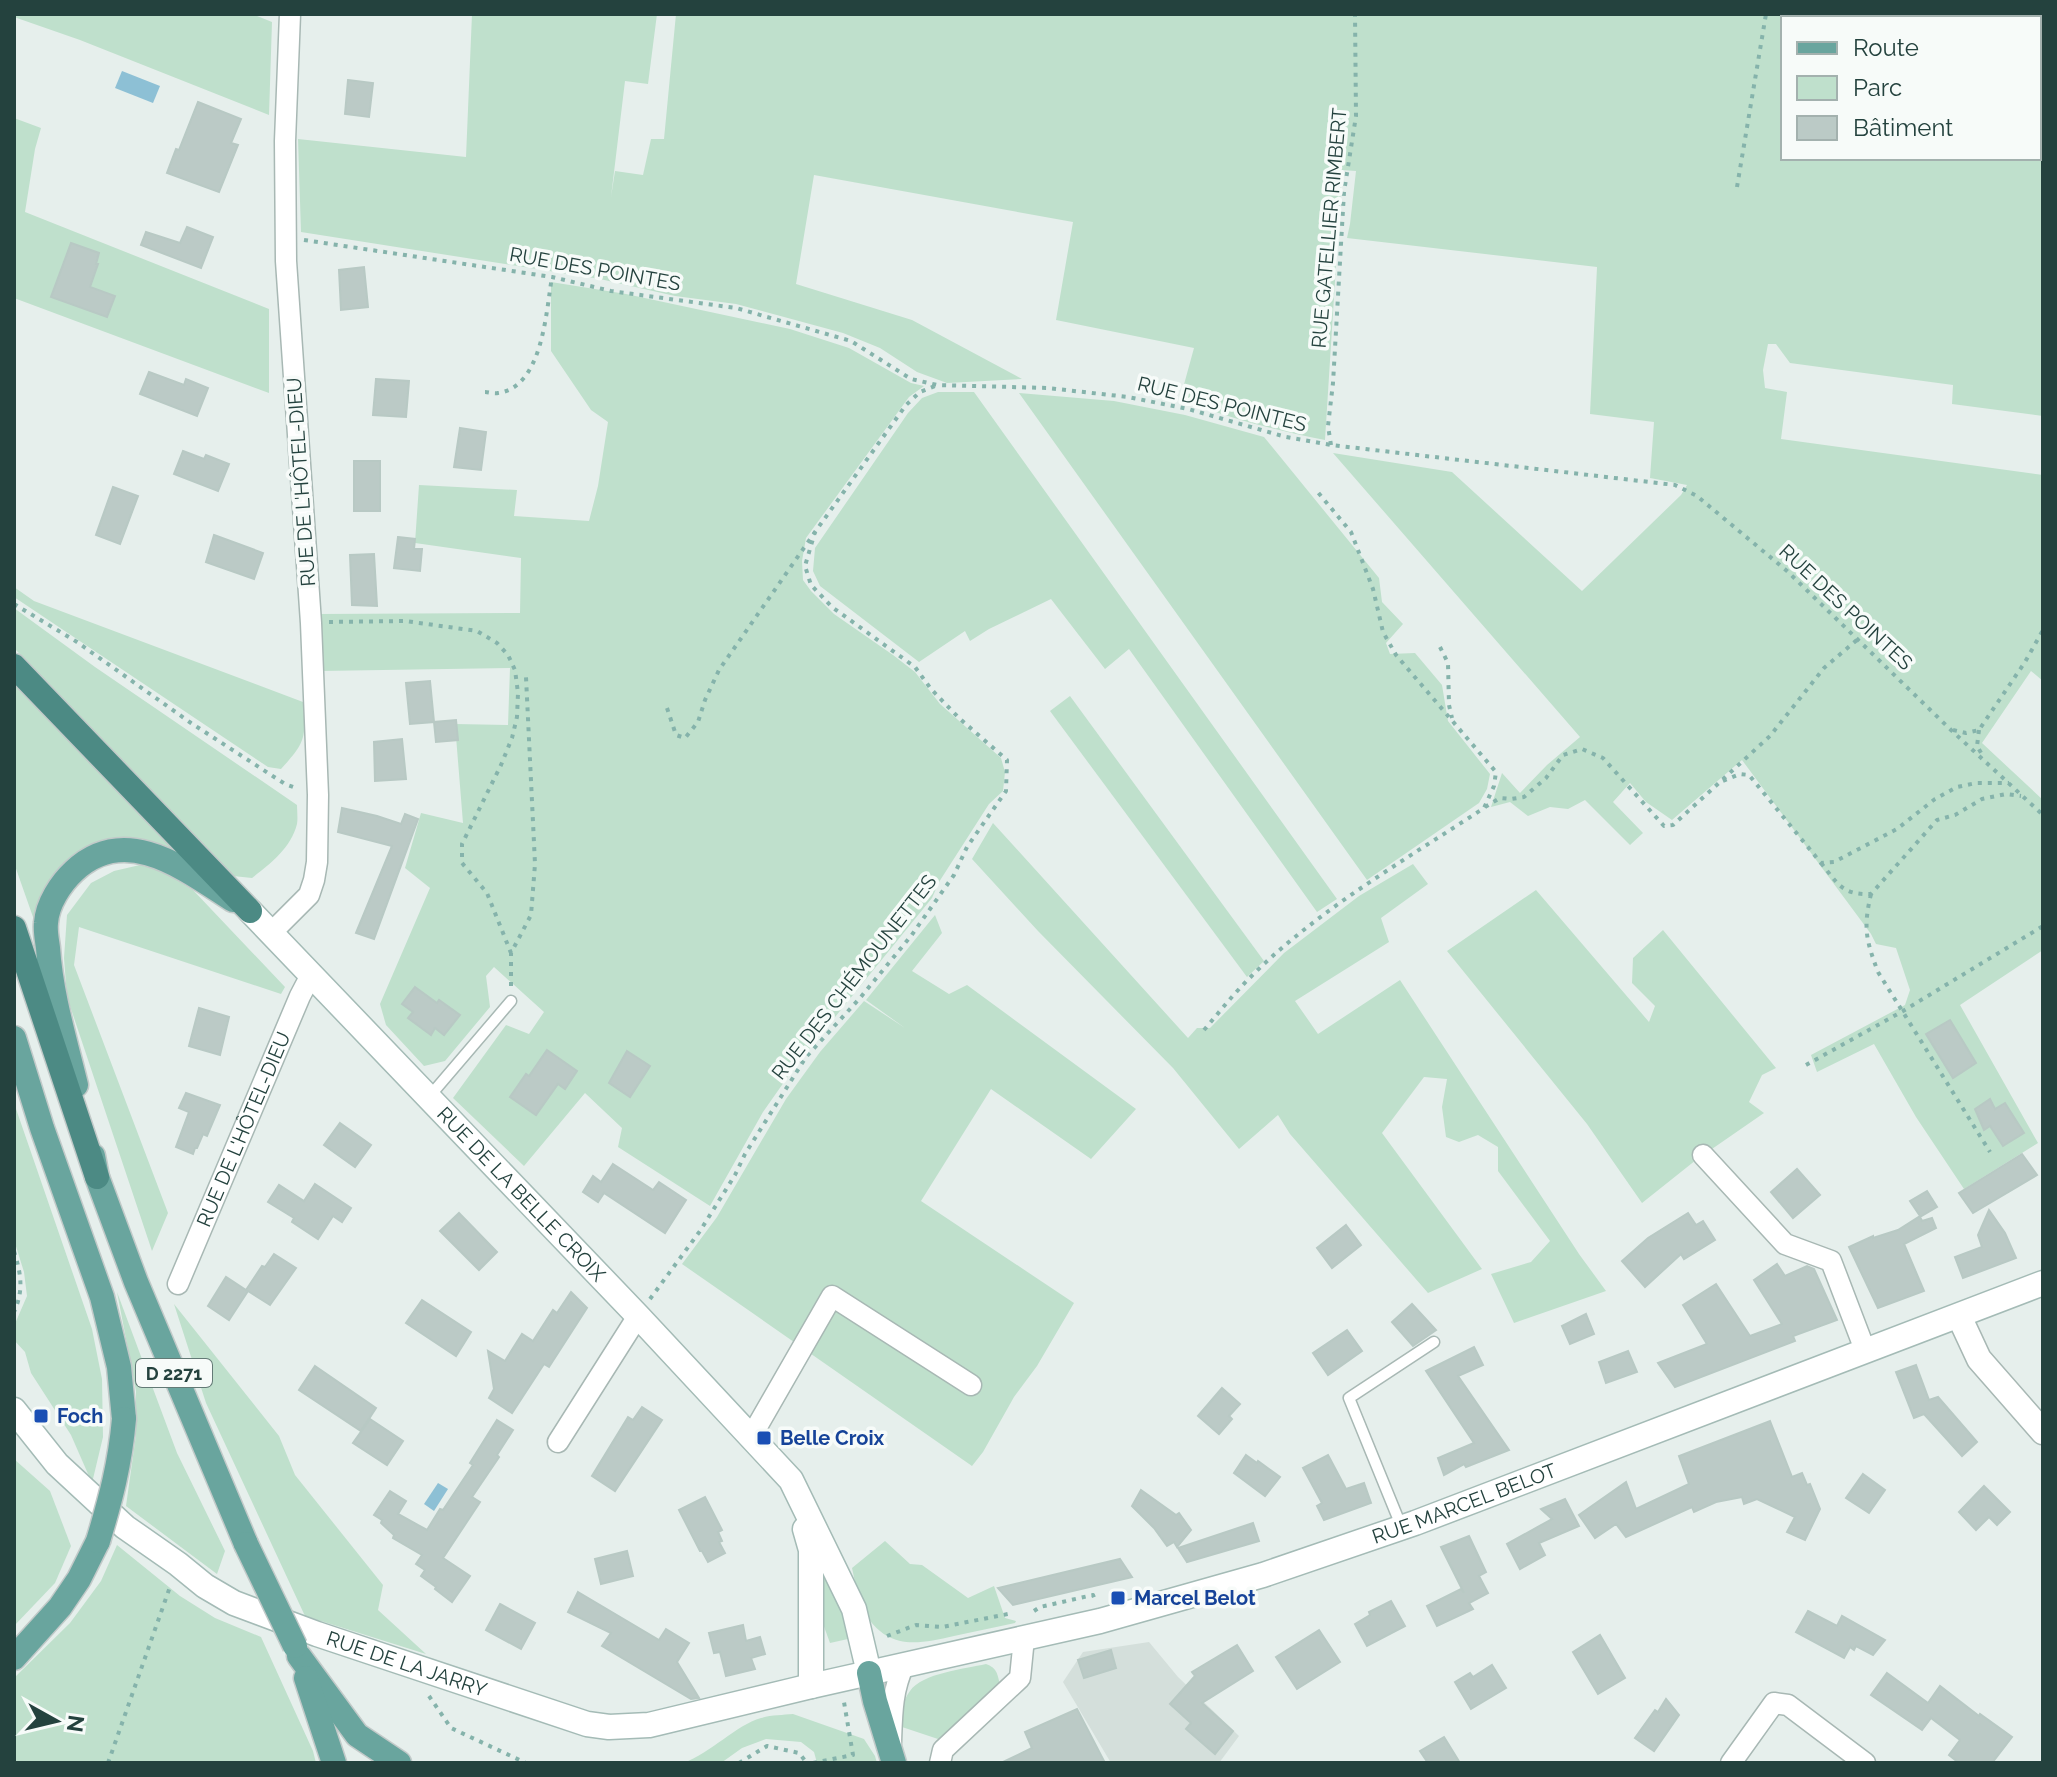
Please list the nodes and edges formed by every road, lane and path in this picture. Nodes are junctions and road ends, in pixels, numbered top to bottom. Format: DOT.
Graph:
graph roads {
  1 [pos="290,14"];
  2 [pos="1355,14"];
  3 [pos="1766,14"];
  4 [pos="1737,187"];
  5 [pos="286,237"];
  6 [pos="552,277"];
  7 [pos="937,385"];
  8 [pos="485,392"];
  9 [pos="1331,445"];
  10 [pos="1316,490"];
  11 [pos="815,532"];
  12 [pos="14,604"];
  13 [pos="311,623"];
  14 [pos="2043,630"];
  15 [pos="1858,639"];
  16 [pos="1440,647"];
  17 [pos="14,666"];
  18 [pos="526,677"];
  19 [pos="667,708"];
  20 [pos="1452,720"];
  21 [pos="1951,730"];
  22 [pos="1979,730"];
  23 [pos="1986,763"];
  24 [pos="1721,782"];
  25 [pos="2009,783"];
  26 [pos="318,795"];
  27 [pos="2023,796"];
  28 [pos="1484,808"];
  29 [pos="2043,815"];
  30 [pos="1821,863"];
  31 [pos="1871,894"];
  32 [pos="250,911"];
  33 [pos="2043,926"];
  34 [pos="14,928"];
  35 [pos="271,933"];
  36 [pos="511,953"];
  37 [pos="311,975"];
  38 [pos="511,1001"];
  39 [pos="1903,1011"];
  40 [pos="1204,1030"];
  41 [pos="14,1038"];
  42 [pos="1806,1065"];
  43 [pos="429,1097"];
  44 [pos="1990,1152"];
  45 [pos="1703,1155"];
  46 [pos="97,1177"];
  47 [pos="14,1251"];
  48 [pos="2043,1283"];
  49 [pos="178,1284"];
  50 [pos="14,1312"];
  51 [pos="638,1316"];
  52 [pos="1959,1316"];
  53 [pos="1434,1342"];
  54 [pos="1865,1350"];
  55 [pos="971,1385"];
  56 [pos="14,1410"];
  57 [pos="2043,1432"];
  58 [pos="751,1437"];
  59 [pos="558,1442"];
  60 [pos="791,1480"];
  61 [pos="1402,1528"];
  62 [pos="178,1564"];
  63 [pos="1097,1606"];
  64 [pos="1031,1614"];
  65 [pos="1023,1629"];
  66 [pos="887,1636"];
  67 [pos="297,1651"];
  68 [pos="18,1652"];
  69 [pos="406,1664"];
  70 [pos="904,1665"];
  71 [pos="869,1673"];
  72 [pos="811,1686"];
  73 [pos="843,1697"];
  74 [pos="892,1758"];
  75 [pos="108,1763"];
  76 [pos="334,1763"];
  77 [pos="399,1763"];
  78 [pos="526,1763"];
  79 [pos="739,1763"];
  80 [pos="807,1763"];
  81 [pos="813,1763"];
  82 [pos="940,1763"];
  83 [pos="1731,1763"];
  84 [pos="1865,1763"];
  1 -- 5 [label="street, RUE DE L'HÔTEL-DIEU"];
  2 -- 9 [label="path, RUE GATELLIER RIMBERT"];
  3 -- 4 [label="path"];
  5 -- 6 [label="path, RUE DES POINTES"];
  5 -- 13 [label="street, RUE DE L'HÔTEL-DIEU"];
  6 -- 7 [label="path, RUE DES POINTES"];
  6 -- 8 [label="path"];
  7 -- 9 [label="path, RUE DES POINTES"];
  7 -- 11 [label="path"];
  9 -- 15 [label="path, RUE DES POINTES"];
  10 -- 20 [label="path"];
  11 -- 19 [label="path"];
  11 -- 51 [label="path, RUE DES CHÉMOUNETTES"];
  12 -- 26 [label="path"];
  13 -- 26 [label="street, RUE DE L'HÔTEL-DIEU"];
  13 -- 36 [label="path"];
  14 -- 22 [label="path"];
  15 -- 21 [label="path, RUE DES POINTES"];
  15 -- 24 [label="path"];
  16 -- 20 [label="path"];
  17 -- 32 [label="highway"];
  18 -- 36 [label="path"];
  20 -- 28 [label="path"];
  21 -- 22 [label="path"];
  21 -- 23 [label="path, RUE DES POINTES"];
  22 -- 23 [label="path"];
  23 -- 25 [label="path, RUE DES POINTES"];
  24 -- 28 [label="path"];
  24 -- 30 [label="path"];
  25 -- 27 [label="path, RUE DES POINTES"];
  25 -- 30 [label="path"];
  26 -- 35 [label="street, RUE DE L'HÔTEL-DIEU"];
  27 -- 29 [label="path, RUE DES POINTES"];
  27 -- 31 [label="path"];
  28 -- 40 [label="path"];
  30 -- 31 [label="path"];
  31 -- 39 [label="path"];
  32 -- 35 [label="main road, RUE DE LA BELLE CROIX"];
  32 -- 46 [label="main road"];
  33 -- 39 [label="path"];
  34 -- 46 [label="highway, D 2271"];
  35 -- 37 [label="main road, RUE DE LA BELLE CROIX"];
  36 -- 38 [label="path"];
  37 -- 43 [label="main road, RUE DE LA BELLE CROIX"];
  37 -- 49 [label="street, RUE DE L'HÔTEL-DIEU"];
  38 -- 43 [label="lane"];
  39 -- 42 [label="path"];
  39 -- 44 [label="path"];
  41 -- 68 [label="main road, D 2271, bridge"];
  43 -- 51 [label="main road, RUE DE LA BELLE CROIX"];
  45 -- 54 [label="street"];
  46 -- 67 [label="main road, D 2271, bridge"];
  47 -- 50 [label="path"];
  48 -- 52 [label="main road, RUE MARCEL BELOT"];
  51 -- 58 [label="main road, RUE DE LA BELLE CROIX"];
  51 -- 59 [label="street"];
  52 -- 54 [label="main road, RUE MARCEL BELOT"];
  52 -- 57 [label="main road"];
  53 -- 61 [label="lane"];
  54 -- 61 [label="main road, RUE MARCEL BELOT"];
  55 -- 58 [label="street"];
  56 -- 62 [label="main road, RUE DE LA JARRY"];
  58 -- 60 [label="main road, RUE DE LA BELLE CROIX"];
  60 -- 71 [label="main road, RUE DE LA BELLE CROIX"];
  60 -- 72 [label="main road, RUE DE LA BELLE CROIX"];
  61 -- 65 [label="main road, RUE MARCEL BELOT"];
  62 -- 69 [label="main road, RUE DE LA JARRY"];
  62 -- 75 [label="path"];
  63 -- 64 [label="path"];
  65 -- 66 [label="path"];
  65 -- 70 [label="main road, RUE MARCEL BELOT"];
  65 -- 82 [label="street"];
  67 -- 76 [label="main road, D 2271"];
  67 -- 77 [label="main road"];
  69 -- 72 [label="main road, RUE DE LA JARRY"];
  69 -- 78 [label="path"];
  70 -- 71 [label="main road, RUE MARCEL BELOT"];
  70 -- 74 [label="street"];
  71 -- 72 [label="main road, RUE DE LA JARRY"];
  71 -- 74 [label="main road"];
  73 -- 81 [label="path"];
  79 -- 80 [label="path"];
  83 -- 84 [label="street"];
}
